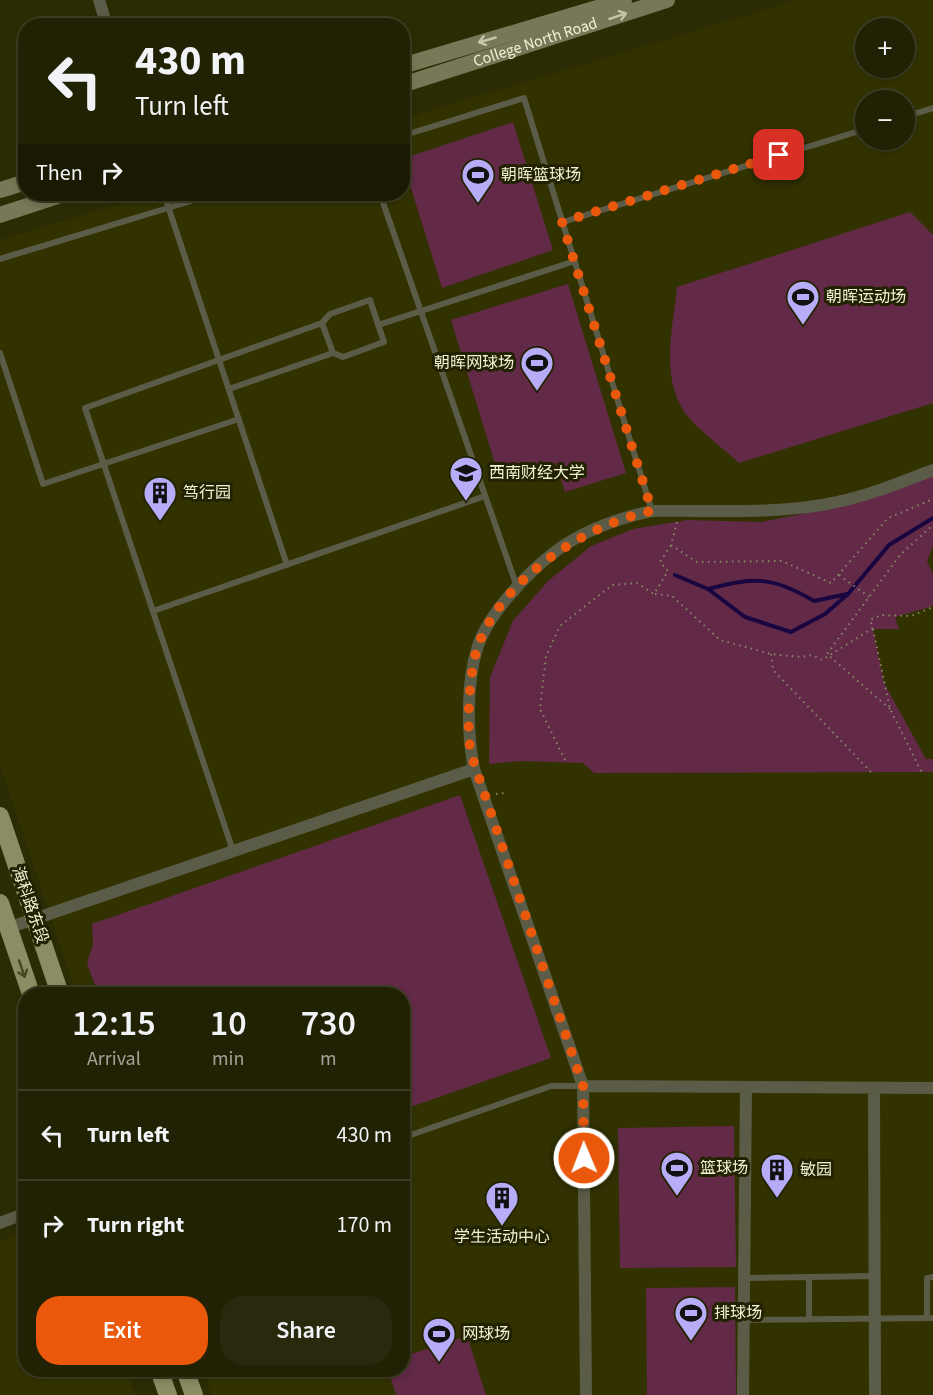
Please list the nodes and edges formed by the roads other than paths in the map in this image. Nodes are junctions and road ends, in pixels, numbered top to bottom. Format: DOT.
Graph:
graph roads {
  1 [pos="99,0"];
  2 [pos="624,0"];
  3 [pos="667,0"];
  4 [pos="105,18"];
  5 [pos="410,64"];
  6 [pos="410,82"];
  7 [pos="933,108"];
  8 [pos="915,114"];
  9 [pos="855,132"];
  10 [pos="410,134"];
  11 [pos="18,184"];
  12 [pos="0,190"];
  13 [pos="43,201"];
  14 [pos="167,201"];
  15 [pos="190,201"];
  16 [pos="382,201"];
  17 [pos="169,207"];
  18 [pos="0,215"];
  19 [pos="562,222"];
  20 [pos="0,259"];
  21 [pos="575,261"];
  22 [pos="421,311"];
  23 [pos="322,323"];
  24 [pos="378,325"];
  25 [pos="0,353"];
  26 [pos="333,353"];
  27 [pos="219,360"];
  28 [pos="229,389"];
  29 [pos="239,419"];
  30 [pos="104,464"];
  31 [pos="933,470"];
  32 [pos="485,496"];
  33 [pos="652,511"];
  34 [pos="287,565"];
  35 [pos="517,589"];
  36 [pos="153,612"];
  37 [pos="474,769"];
  38 [pos="0,816"];
  39 [pos="234,852"];
  40 [pos="0,903"];
  41 [pos="35,919"];
  42 [pos="8,928"];
  43 [pos="29,987"];
  44 [pos="58,987"];
  45 [pos="583,1086"];
  46 [pos="746,1087"];
  47 [pos="874,1088"];
  48 [pos="933,1089"];
  49 [pos="410,1135"];
  50 [pos="18,1216"];
  51 [pos="0,1223"];
  52 [pos="874,1276"];
  53 [pos="809,1277"];
  54 [pos="933,1277"];
  55 [pos="744,1278"];
  56 [pos="874,1318"];
  57 [pos="930,1318"];
  58 [pos="809,1319"];
  59 [pos="744,1320"];
  60 [pos="162,1377"];
  61 [pos="188,1377"];
  62 [pos="168,1395"];
  63 [pos="194,1395"];
  64 [pos="586,1395"];
  65 [pos="743,1395"];
  66 [pos="875,1395"];
  1 -- 4 [label="street"];
  2 -- 5 [label="main road, College North Road, one-way"];
  6 -- 3 [label="main road, College North Road, one-way"];
  7 -- 8 [label="lane"];
  9 -- 19 [label="lane"];
  10 -- 19 [label="lane"];
  11 -- 12 [label="main road"];
  13 -- 18 [label="main road"];
  14 -- 17 [label="lane"];
  15 -- 17 [label="lane"];
  16 -- 22 [label="lane"];
  17 -- 20 [label="lane"];
  17 -- 27 [label="lane"];
  19 -- 21 [label="lane"];
  21 -- 22 [label="lane"];
  21 -- 33 [label="lane"];
  22 -- 24 [label="lane"];
  22 -- 32 [label="lane"];
  23 -- 24 [label="lane"];
  23 -- 26 [label="lane"];
  23 -- 27 [label="lane"];
  24 -- 26 [label="lane"];
  25 -- 30 [label="lane"];
  26 -- 28 [label="lane"];
  27 -- 28 [label="lane"];
  27 -- 30 [label="lane"];
  28 -- 29 [label="lane"];
  29 -- 30 [label="lane"];
  29 -- 34 [label="lane"];
  30 -- 36 [label="lane"];
  31 -- 33 [label="street"];
  32 -- 34 [label="lane"];
  32 -- 35 [label="lane"];
  33 -- 35 [label="street"];
  34 -- 36 [label="lane"];
  35 -- 37 [label="street"];
  36 -- 39 [label="lane"];
  37 -- 39 [label="street"];
  37 -- 45 [label="street"];
  38 -- 41 [label="main road, 海科路东段"];
  39 -- 41 [label="street"];
  40 -- 42 [label="main road, 海科路东段"];
  41 -- 42 [label="street"];
  41 -- 44 [label="main road, 海科路东段"];
  42 -- 43 [label="main road, 海科路东段, one-way"];
  45 -- 46 [label="street"];
  45 -- 49 [label="lane"];
  45 -- 64 [label="street"];
  46 -- 47 [label="street"];
  46 -- 55 [label="street"];
  47 -- 48 [label="street"];
  47 -- 52 [label="street"];
  50 -- 51 [label="street"];
  52 -- 53 [label="lane"];
  52 -- 56 [label="street"];
  53 -- 55 [label="lane"];
  53 -- 58 [label="lane"];
  54 -- 57 [label="lane"];
  55 -- 59 [label="street"];
  56 -- 57 [label="lane"];
  56 -- 58 [label="lane"];
  56 -- 66 [label="street"];
  58 -- 59 [label="lane"];
  59 -- 65 [label="street"];
  60 -- 62 [label="main road"];
  61 -- 63 [label="main road"];
}
